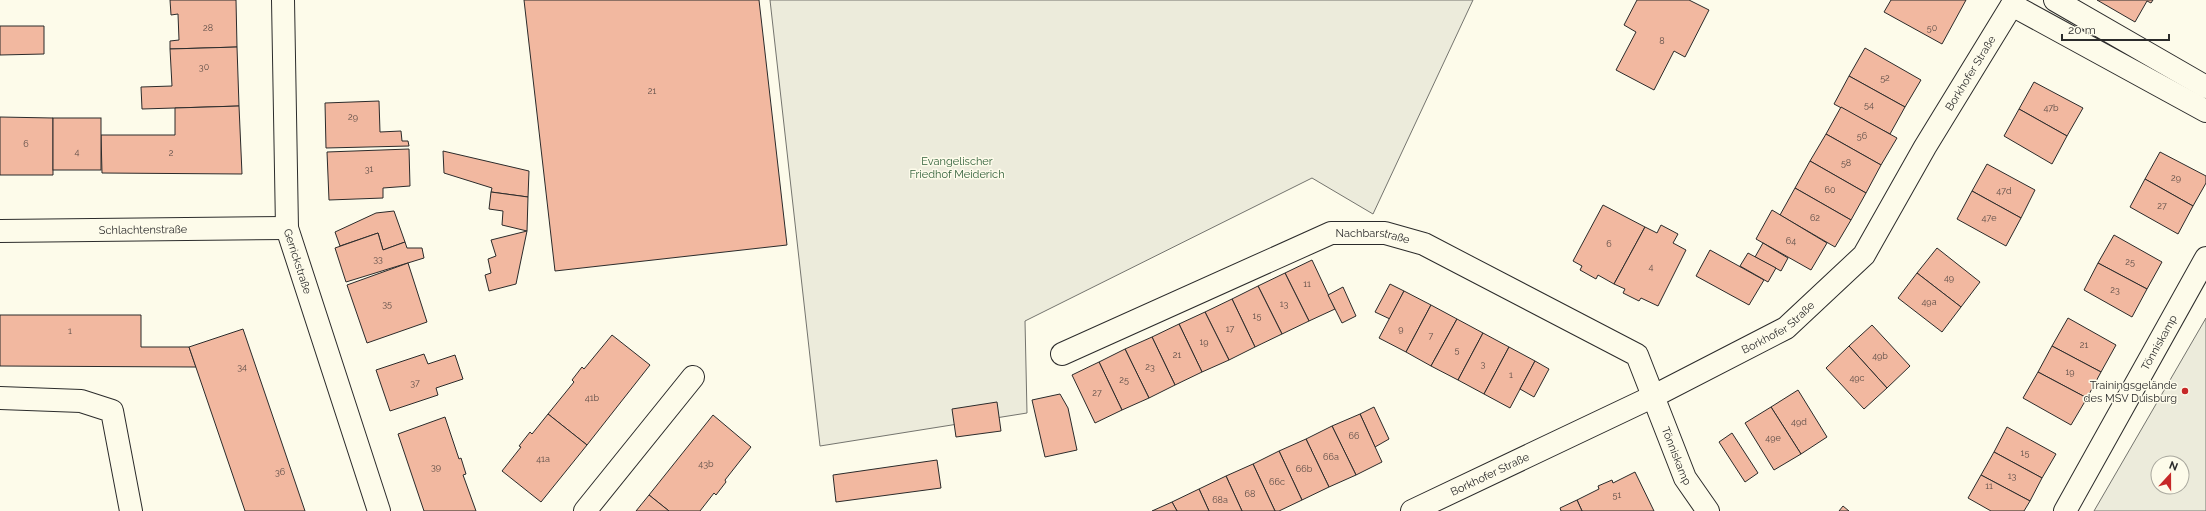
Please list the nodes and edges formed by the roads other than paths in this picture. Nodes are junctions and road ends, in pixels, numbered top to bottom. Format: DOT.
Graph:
graph roads {
  1 [pos="283,0"];
  2 [pos="2055,0"];
  3 [pos="2014,3"];
  4 [pos="2206,87"];
  5 [pos="2206,111"];
  6 [pos="287,228"];
  7 [pos="0,231"];
  8 [pos="2206,258"];
  9 [pos="1062,354"];
  10 [pos="693,377"];
  11 [pos="1652,397"];
  12 [pos="0,398"];
  13 [pos="131,511"];
  14 [pos="379,511"];
  15 [pos="585,511"];
  16 [pos="1412,511"];
  17 [pos="1708,511"];
  18 [pos="2065,511"];
  1 -- 6 [label="street, Gerrickstraße"];
  2 -- 4 [label="street"];
  3 -- 5 [label="street"];
  3 -- 11 [label="street, Borkhofer Straße"];
  6 -- 7 [label="street, Schlachtenstraße"];
  6 -- 14 [label="street, Gerrickstraße"];
  8 -- 18 [label="street, Tönniskamp"];
  9 -- 11 [label="street, Nachbarstraße"];
  10 -- 15 [label="street"];
  11 -- 16 [label="street, Borkhofer Straße"];
  11 -- 17 [label="street, Tönniskamp"];
  12 -- 13 [label="street"];
}
